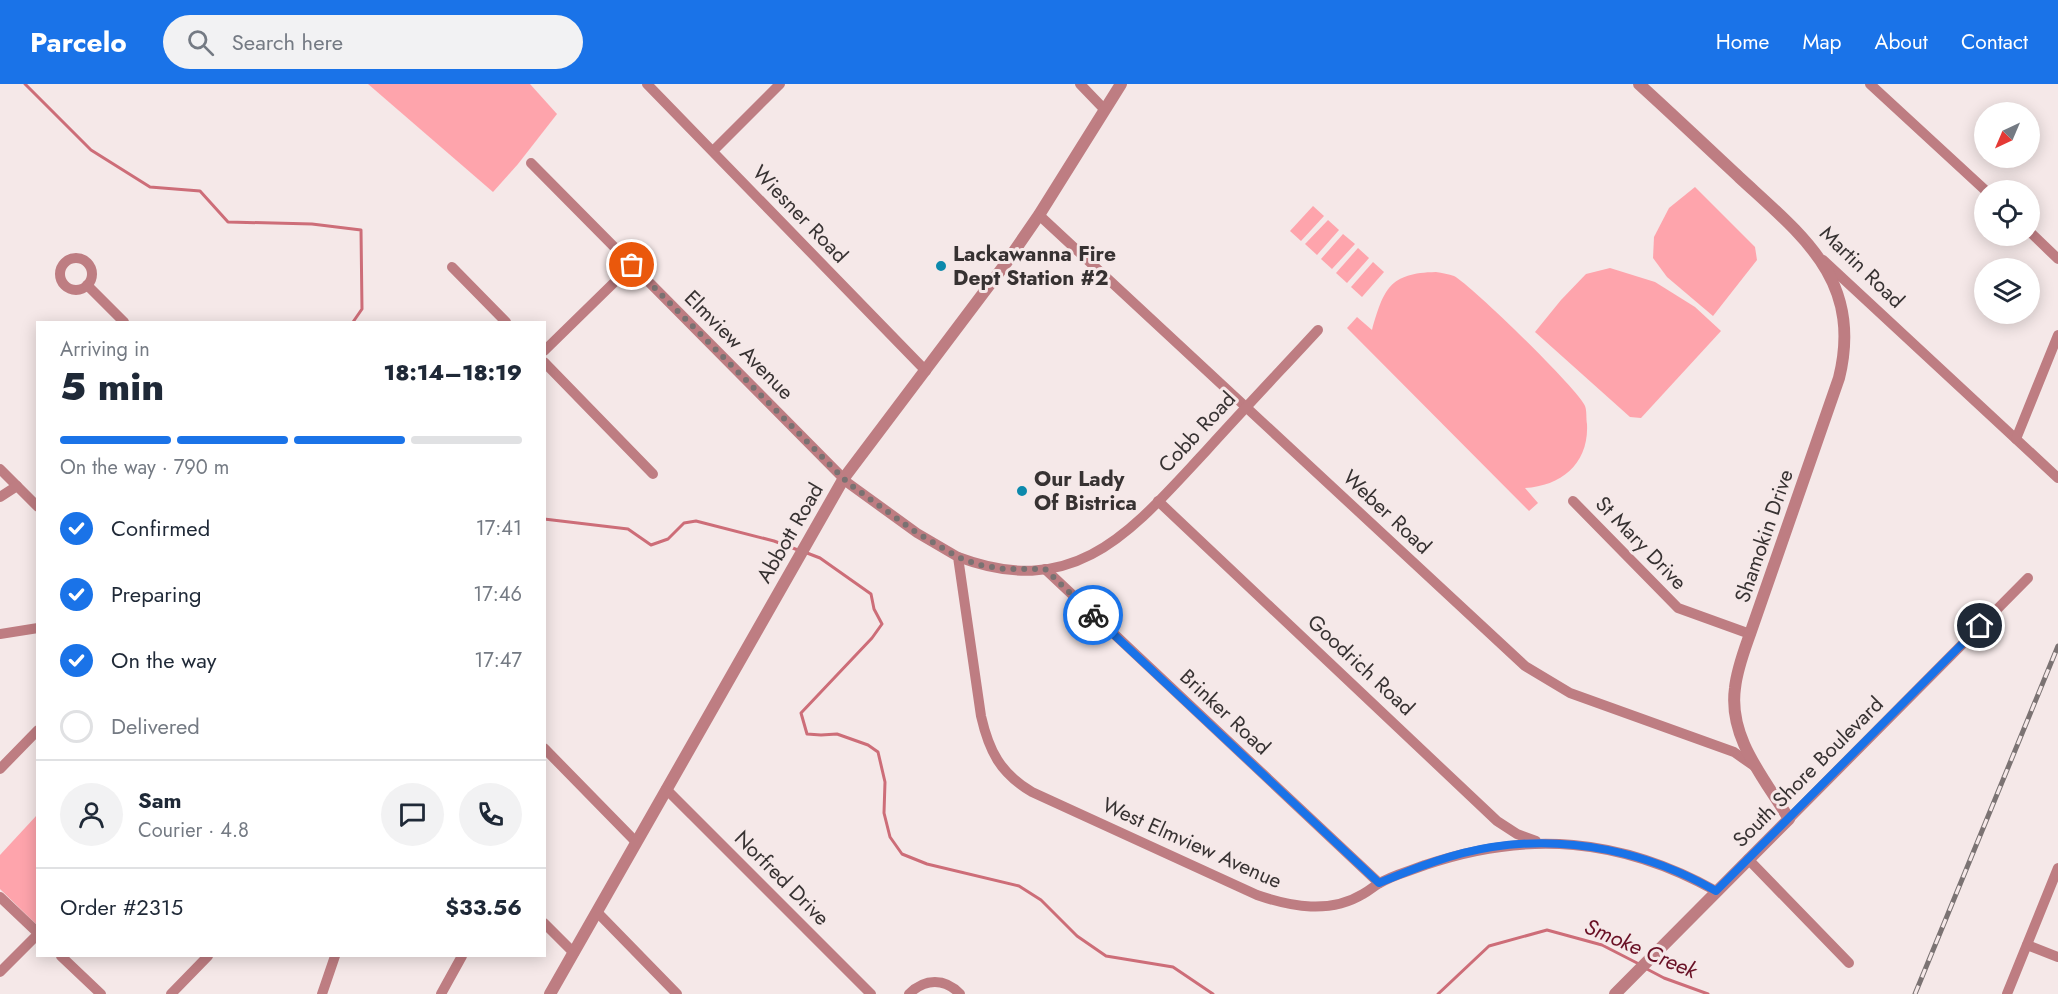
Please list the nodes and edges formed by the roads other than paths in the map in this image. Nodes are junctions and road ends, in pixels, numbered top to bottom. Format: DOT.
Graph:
graph roads {
  1 [pos="647,84"];
  2 [pos="780,84"];
  3 [pos="1080,84"];
  4 [pos="1121,84"];
  5 [pos="1639,84"];
  6 [pos="1870,84"];
  7 [pos="1105,110"];
  8 [pos="712,151"];
  9 [pos="531,163"];
  10 [pos="1974,180"];
  11 [pos="1040,215"];
  12 [pos="2040,242"];
  13 [pos="1820,258"];
  14 [pos="2058,259"];
  15 [pos="632,265"];
  16 [pos="452,267"];
  17 [pos="87,285"];
  18 [pos="123,321"];
  19 [pos="505,321"];
  20 [pos="1318,330"];
  21 [pos="2058,335"];
  22 [pos="546,349"];
  23 [pos="546,364"];
  24 [pos="926,371"];
  25 [pos="1246,408"];
  26 [pos="2016,439"];
  27 [pos="0,469"];
  28 [pos="653,474"];
  29 [pos="844,478"];
  30 [pos="2058,478"];
  31 [pos="17,486"];
  32 [pos="0,497"];
  33 [pos="1158,501"];
  34 [pos="1574,501"];
  35 [pos="36,505"];
  36 [pos="958,557"];
  37 [pos="1045,569"];
  38 [pos="2028,578"];
  39 [pos="36,628"];
  40 [pos="0,634"];
  41 [pos="1750,634"];
  42 [pos="36,732"];
  43 [pos="546,750"];
  44 [pos="1754,766"];
  45 [pos="0,769"];
  46 [pos="666,789"];
  47 [pos="1789,819"];
  48 [pos="636,842"];
  49 [pos="1545,843"];
  50 [pos="1748,859"];
  51 [pos="2058,868"];
  52 [pos="1379,883"];
  53 [pos="1716,891"];
  54 [pos="0,897"];
  55 [pos="597,912"];
  56 [pos="546,925"];
  57 [pos="36,931"];
  58 [pos="36,935"];
  59 [pos="2027,945"];
  60 [pos="574,953"];
  61 [pos="62,957"];
  62 [pos="207,957"];
  63 [pos="335,957"];
  64 [pos="461,957"];
  65 [pos="2058,957"];
  66 [pos="1850,963"];
  67 [pos="0,972"];
  68 [pos="1619,990"];
  69 [pos="101,994"];
  70 [pos="171,994"];
  71 [pos="322,994"];
  72 [pos="441,994"];
  73 [pos="550,994"];
  74 [pos="677,994"];
  75 [pos="872,994"];
  76 [pos="909,994"];
  77 [pos="960,994"];
  78 [pos="2007,994"];
  1 -- 8 [label="street, Wiesner Road"];
  2 -- 8 [label="street"];
  3 -- 7 [label="street"];
  4 -- 7 [label="street, Abbott Road"];
  5 -- 13 [label="street, Martin Road"];
  6 -- 10 [label="street"];
  7 -- 11 [label="street, Abbott Road"];
  8 -- 24 [label="street, Wiesner Road"];
  9 -- 15 [label="street, Elmview Avenue"];
  11 -- 24 [label="street, Abbott Road"];
  11 -- 25 [label="street, Weber Road"];
  12 -- 14 [label="street"];
  13 -- 26 [label="street, Martin Road"];
  13 -- 41 [label="street, Shamokin Drive"];
  15 -- 22 [label="street"];
  15 -- 29 [label="street, Elmview Avenue"];
  16 -- 19 [label="street"];
  17 -- 18 [label="street"];
  20 -- 25 [label="street, Cobb Road"];
  21 -- 26 [label="street"];
  23 -- 28 [label="street"];
  24 -- 29 [label="street, Abbott Road"];
  25 -- 33 [label="street, Cobb Road"];
  25 -- 44 [label="street, Weber Road"];
  26 -- 30 [label="street, Martin Road"];
  27 -- 31 [label="street"];
  29 -- 36 [label="street"];
  29 -- 46 [label="street, Abbott Road"];
  31 -- 32 [label="street"];
  31 -- 35 [label="street"];
  33 -- 37 [label="street, Cobb Road"];
  33 -- 49 [label="street, Goodrich Road"];
  34 -- 41 [label="street, St Mary Drive"];
  36 -- 37 [label="street, Cobb Road"];
  36 -- 52 [label="street, West Elmview Avenue"];
  37 -- 52 [label="street, Brinker Road"];
  38 -- 47 [label="street, South Shore Boulevard"];
  39 -- 40 [label="street"];
  41 -- 44 [label="street, Shamokin Drive"];
  42 -- 45 [label="street"];
  43 -- 48 [label="street"];
  44 -- 47 [label="street, Shamokin Drive"];
  46 -- 48 [label="street, Abbott Road"];
  46 -- 75 [label="street, Norfred Drive"];
  47 -- 50 [label="street, South Shore Boulevard"];
  48 -- 55 [label="street, Abbott Road"];
  49 -- 52 [label="street, West Elmview Avenue"];
  49 -- 53 [label="street, West Elmview Avenue"];
  50 -- 53 [label="street, South Shore Boulevard"];
  50 -- 66 [label="street"];
  51 -- 59 [label="street"];
  53 -- 68 [label="street, South Shore Boulevard"];
  54 -- 57 [label="street"];
  55 -- 60 [label="street, Abbott Road"];
  55 -- 74 [label="street"];
  56 -- 60 [label="street"];
  58 -- 67 [label="street"];
  59 -- 65 [label="street"];
  59 -- 78 [label="street"];
  60 -- 73 [label="street, Abbott Road"];
  61 -- 69 [label="street"];
  62 -- 70 [label="street"];
  63 -- 71 [label="street"];
  64 -- 72 [label="street"];
  76 -- 77 [label="street"];
}
